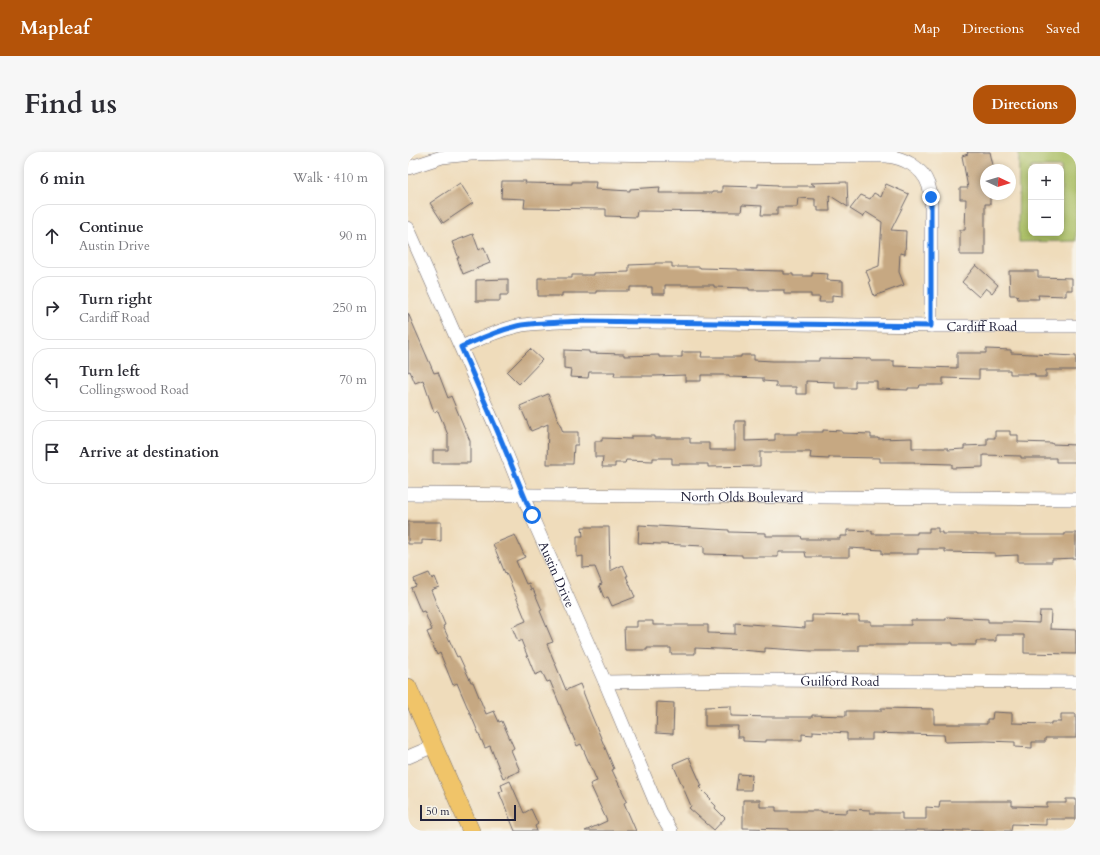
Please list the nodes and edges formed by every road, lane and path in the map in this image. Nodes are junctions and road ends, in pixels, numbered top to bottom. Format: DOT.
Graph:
graph roads {
  1 [pos="408,168"];
  2 [pos="408,228"];
  3 [pos="931,326"];
  4 [pos="1076,326"];
  5 [pos="461,347"];
  6 [pos="408,494"];
  7 [pos="524,495"];
  8 [pos="1076,499"];
  9 [pos="605,682"];
  10 [pos="1076,682"];
  11 [pos="408,687"];
  12 [pos="434,746"];
  13 [pos="408,757"];
  14 [pos="471,831"];
  15 [pos="671,831"];
  1 -- 3 [label="street"];
  2 -- 5 [label="street, Austin Drive"];
  3 -- 4 [label="street, Cardiff Road"];
  3 -- 5 [label="street, Cardiff Road"];
  5 -- 7 [label="street, Austin Drive"];
  6 -- 7 [label="street, North Olds Boulevard"];
  7 -- 8 [label="street, North Olds Boulevard"];
  7 -- 9 [label="street, Austin Drive"];
  9 -- 10 [label="street, Guilford Road"];
  9 -- 15 [label="street, Austin Drive"];
  11 -- 12 [label="main road"];
  12 -- 13 [label="street"];
  12 -- 14 [label="main road"];
}
